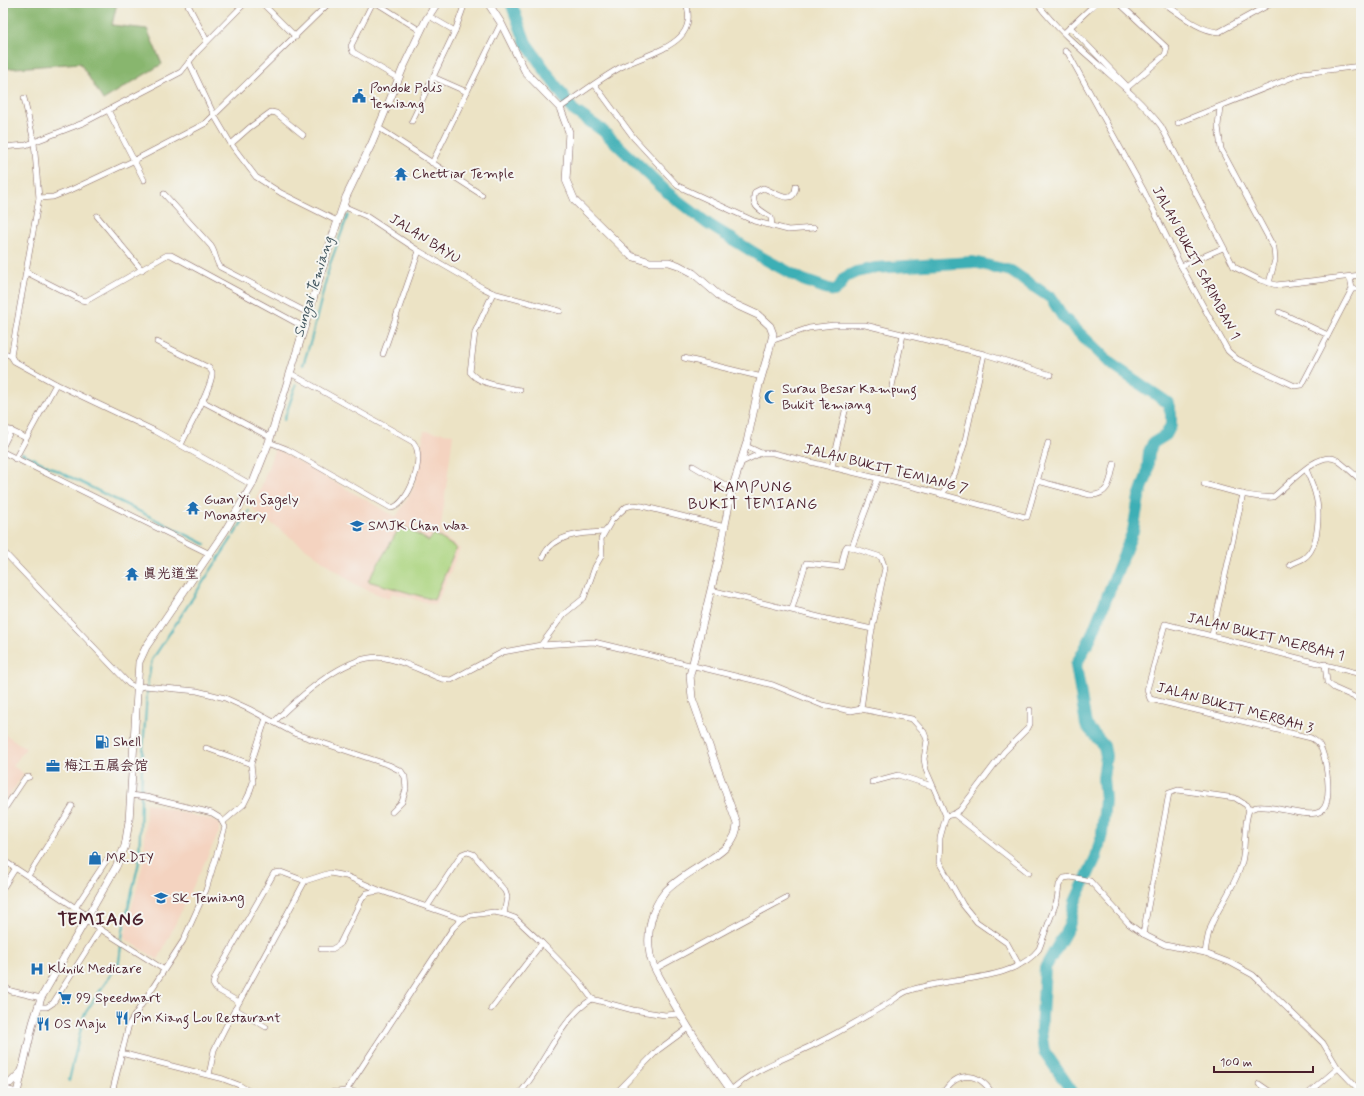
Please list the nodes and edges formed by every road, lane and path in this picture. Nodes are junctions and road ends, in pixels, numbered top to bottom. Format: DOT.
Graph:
graph roads {
  1 [pos="187,3"];
  2 [pos="245,3"];
  3 [pos="262,3"];
  4 [pos="329,3"];
  5 [pos="427,3"];
  6 [pos="465,3"];
  7 [pos="488,3"];
  8 [pos="686,3"];
  9 [pos="1037,3"];
  10 [pos="1096,3"];
  11 [pos="1119,3"];
  12 [pos="1164,3"];
  13 [pos="1272,3"];
  14 [pos="435,5"];
  15 [pos="429,16"];
  16 [pos="501,23"];
  17 [pos="1070,27"];
  18 [pos="421,31"];
  19 [pos="455,31"];
  20 [pos="1064,33"];
  21 [pos="296,36"];
  22 [pos="207,41"];
  23 [pos="1065,51"];
  24 [pos="189,62"];
  25 [pos="1361,66"];
  26 [pos="433,77"];
  27 [pos="399,79"];
  28 [pos="595,85"];
  29 [pos="467,92"];
  30 [pos="24,98"];
  31 [pos="1220,107"];
  32 [pos="560,108"];
  33 [pos="108,110"];
  34 [pos="214,115"];
  35 [pos="412,121"];
  36 [pos="1178,123"];
  37 [pos="378,128"];
  38 [pos="303,135"];
  39 [pos="34,142"];
  40 [pos="231,144"];
  41 [pos="3,147"];
  42 [pos="135,160"];
  43 [pos="432,163"];
  44 [pos="144,180"];
  45 [pos="796,186"];
  46 [pos="164,194"];
  47 [pos="482,195"];
  48 [pos="39,198"];
  49 [pos="343,206"];
  50 [pos="97,216"];
  51 [pos="337,221"];
  52 [pos="772,226"];
  53 [pos="814,228"];
  54 [pos="1224,248"];
  55 [pos="419,251"];
  56 [pos="1181,266"];
  57 [pos="142,270"];
  58 [pos="26,272"];
  59 [pos="1361,275"];
  60 [pos="1350,277"];
  61 [pos="1268,283"];
  62 [pos="1352,289"];
  63 [pos="1361,290"];
  64 [pos="493,293"];
  65 [pos="560,311"];
  66 [pos="1279,312"];
  67 [pos="308,313"];
  68 [pos="304,327"];
  69 [pos="903,335"];
  70 [pos="1328,336"];
  71 [pos="771,341"];
  72 [pos="157,342"];
  73 [pos="3,352"];
  74 [pos="383,354"];
  75 [pos="984,354"];
  76 [pos="11,356"];
  77 [pos="684,358"];
  78 [pos="290,373"];
  79 [pos="1051,375"];
  80 [pos="762,377"];
  81 [pos="56,384"];
  82 [pos="892,386"];
  83 [pos="520,390"];
  84 [pos="202,401"];
  85 [pos="846,407"];
  86 [pos="3,427"];
  87 [pos="11,430"];
  88 [pos="26,438"];
  89 [pos="269,439"];
  90 [pos="1048,443"];
  91 [pos="181,445"];
  92 [pos="3,446"];
  93 [pos="746,446"];
  94 [pos="3,452"];
  95 [pos="761,453"];
  96 [pos="15,459"];
  97 [pos="739,464"];
  98 [pos="1114,464"];
  99 [pos="693,466"];
  100 [pos="832,467"];
  101 [pos="1306,469"];
  102 [pos="878,478"];
  103 [pos="1361,480"];
  104 [pos="1038,481"];
  105 [pos="1204,484"];
  106 [pos="252,485"];
  107 [pos="732,489"];
  108 [pos="1243,494"];
  109 [pos="942,495"];
  110 [pos="725,527"];
  111 [pos="604,532"];
  112 [pos="852,547"];
  113 [pos="3,551"];
  114 [pos="210,554"];
  115 [pos="543,557"];
  116 [pos="1290,564"];
  117 [pos="711,590"];
  118 [pos="792,609"];
  119 [pos="1165,624"];
  120 [pos="872,628"];
  121 [pos="1212,634"];
  122 [pos="541,645"];
  123 [pos="1325,664"];
  124 [pos="692,666"];
  125 [pos="1361,674"];
  126 [pos="140,687"];
  127 [pos="1361,700"];
  128 [pos="861,709"];
  129 [pos="1030,710"];
  130 [pos="266,718"];
  131 [pos="274,722"];
  132 [pos="206,748"];
  133 [pos="251,764"];
  134 [pos="29,776"];
  135 [pos="872,782"];
  136 [pos="932,786"];
  137 [pos="133,796"];
  138 [pos="72,806"];
  139 [pos="1249,810"];
  140 [pos="3,811"];
  141 [pos="392,812"];
  142 [pos="954,814"];
  143 [pos="946,816"];
  144 [pos="223,822"];
  145 [pos="3,860"];
  146 [pos="106,861"];
  147 [pos="15,868"];
  148 [pos="1029,872"];
  149 [pos="28,876"];
  150 [pos="305,880"];
  151 [pos="3,888"];
  152 [pos="380,891"];
  153 [pos="786,898"];
  154 [pos="427,907"];
  155 [pos="75,908"];
  156 [pos="504,914"];
  157 [pos="87,918"];
  158 [pos="462,919"];
  159 [pos="100,929"];
  160 [pos="1143,934"];
  161 [pos="542,942"];
  162 [pos="321,949"];
  163 [pos="1205,953"];
  164 [pos="1019,965"];
  165 [pos="163,969"];
  166 [pos="655,969"];
  167 [pos="3,986"];
  168 [pos="41,998"];
  169 [pos="592,999"];
  170 [pos="239,1002"];
  171 [pos="38,1007"];
  172 [pos="235,1009"];
  173 [pos="491,1009"];
  174 [pos="679,1014"];
  175 [pos="266,1027"];
  176 [pos="688,1028"];
  177 [pos="122,1053"];
  178 [pos="1338,1068"];
  179 [pos="22,1072"];
  180 [pos="209,1075"];
  181 [pos="1259,1084"];
  182 [pos="3,1085"];
  183 [pos="3,1089"];
  184 [pos="346,1090"];
  185 [pos="731,1092"];
  186 [pos="1361,1092"];
  187 [pos="17,1093"];
  188 [pos="112,1093"];
  189 [pos="252,1093"];
  190 [pos="327,1093"];
  191 [pos="366,1093"];
  192 [pos="520,1093"];
  193 [pos="616,1093"];
  194 [pos="943,1093"];
  195 [pos="992,1093"];
  196 [pos="1272,1093"];
  197 [pos="1309,1093"];
  1 -- 22 [label="street"];
  2 -- 22 [label="street"];
  3 -- 21 [label="street"];
  4 -- 21 [label="street"];
  5 -- 14 [label="street"];
  6 -- 19 [label="street"];
  7 -- 16 [label="street"];
  8 -- 28 [label="street"];
  9 -- 20 [label="street"];
  10 -- 17 [label="street"];
  11 -- 17 [label="street"];
  12 -- 13 [label="street"];
  14 -- 15 [label="street"];
  15 -- 18 [label="street"];
  15 -- 19 [label="street"];
  16 -- 29 [label="street"];
  16 -- 32 [label="street"];
  17 -- 20 [label="street"];
  18 -- 27 [label="street"];
  18 -- 27 [label="street"];
  19 -- 26 [label="street"];
  20 -- 54 [label="street"];
  21 -- 34 [label="street"];
  22 -- 24 [label="street"];
  23 -- 56 [label="street, JALAN BUKIT SARIMBAN 1"];
  24 -- 33 [label="street"];
  24 -- 34 [label="street"];
  25 -- 31 [label="street"];
  26 -- 29 [label="street"];
  26 -- 35 [label="street"];
  27 -- 37 [label="street"];
  28 -- 32 [label="street"];
  28 -- 52 [label="street"];
  29 -- 43 [label="street"];
  30 -- 39 [label="street"];
  31 -- 36 [label="street"];
  31 -- 61 [label="street"];
  32 -- 71 [label="street"];
  33 -- 39 [label="street"];
  33 -- 42 [label="street"];
  34 -- 40 [label="street"];
  34 -- 42 [label="street"];
  37 -- 43 [label="street"];
  37 -- 49 [label="street"];
  38 -- 40 [label="street"];
  39 -- 41 [label="street"];
  39 -- 48 [label="street"];
  40 -- 51 [label="street"];
  42 -- 44 [label="street"];
  42 -- 48 [label="street"];
  43 -- 47 [label="street"];
  45 -- 52 [label="street"];
  46 -- 67 [label="street"];
  48 -- 58 [label="street"];
  49 -- 51 [label="street"];
  49 -- 55 [label="street, JALAN BAYU"];
  50 -- 57 [label="street"];
  51 -- 67 [label="street"];
  52 -- 53 [label="street"];
  54 -- 56 [label="street"];
  54 -- 61 [label="street"];
  55 -- 64 [label="street, JALAN BAYU"];
  55 -- 74 [label="street"];
  56 -- 70 [label="street, JALAN BUKIT SARIMBAN 1"];
  57 -- 58 [label="street"];
  57 -- 68 [label="street"];
  58 -- 76 [label="street"];
  59 -- 60 [label="street"];
  60 -- 61 [label="street"];
  60 -- 62 [label="street"];
  62 -- 63 [label="street"];
  62 -- 70 [label="street, JALAN BUKIT SARIMBAN 1"];
  64 -- 65 [label="street, JALAN BAYU"];
  64 -- 83 [label="street"];
  66 -- 70 [label="street"];
  67 -- 68 [label="street"];
  68 -- 78 [label="street"];
  69 -- 71 [label="street"];
  69 -- 75 [label="street"];
  69 -- 82 [label="street"];
  71 -- 80 [label="street"];
  72 -- 84 [label="street"];
  73 -- 76 [label="street"];
  75 -- 79 [label="street"];
  75 -- 109 [label="street"];
  76 -- 81 [label="street"];
  77 -- 80 [label="street"];
  78 -- 89 [label="street"];
  78 -- 89 [label="street"];
  80 -- 93 [label="street"];
  81 -- 88 [label="street"];
  81 -- 91 [label="street"];
  84 -- 89 [label="street"];
  84 -- 91 [label="street"];
  85 -- 100 [label="street"];
  86 -- 87 [label="street"];
  87 -- 88 [label="street"];
  87 -- 92 [label="street"];
  88 -- 96 [label="street"];
  89 -- 106 [label="street"];
  90 -- 104 [label="street"];
  91 -- 106 [label="street"];
  93 -- 95 [label="street"];
  93 -- 97 [label="street"];
  94 -- 96 [label="street"];
  95 -- 97 [label="street"];
  95 -- 100 [label="street, JALAN BUKIT TEMIANG 7"];
  96 -- 114 [label="street"];
  97 -- 107 [label="street"];
  98 -- 104 [label="street"];
  99 -- 107 [label="street"];
  100 -- 102 [label="street, JALAN BUKIT TEMIANG 7"];
  101 -- 103 [label="street"];
  101 -- 108 [label="street"];
  101 -- 116 [label="street"];
  102 -- 109 [label="street, JALAN BUKIT TEMIANG 7"];
  102 -- 112 [label="street"];
  104 -- 109 [label="street, JALAN BUKIT TEMIANG 7"];
  105 -- 108 [label="street"];
  106 -- 114 [label="street"];
  107 -- 110 [label="street"];
  108 -- 121 [label="street"];
  110 -- 111 [label="street"];
  110 -- 117 [label="street"];
  111 -- 115 [label="street"];
  111 -- 122 [label="street"];
  112 -- 118 [label="street"];
  112 -- 120 [label="street"];
  113 -- 126 [label="street"];
  114 -- 126 [label="street"];
  117 -- 118 [label="street"];
  117 -- 124 [label="street"];
  118 -- 120 [label="street"];
  119 -- 121 [label="street, JALAN BUKIT MERBAH 1"];
  119 -- 139 [label="street, JALAN BUKIT MERBAH 3"];
  120 -- 128 [label="street"];
  121 -- 123 [label="street, JALAN BUKIT MERBAH 1"];
  122 -- 124 [label="street"];
  122 -- 131 [label="street"];
  123 -- 125 [label="street, JALAN BUKIT MERBAH 1"];
  123 -- 127 [label="street"];
  124 -- 128 [label="street"];
  124 -- 166 [label="street"];
  126 -- 130 [label="street"];
  126 -- 137 [label="street"];
  128 -- 136 [label="street"];
  129 -- 142 [label="street"];
  130 -- 131 [label="street"];
  130 -- 133 [label="street"];
  131 -- 141 [label="street"];
  132 -- 133 [label="street"];
  133 -- 144 [label="street"];
  134 -- 140 [label="street"];
  135 -- 136 [label="street"];
  136 -- 143 [label="street"];
  137 -- 144 [label="street"];
  137 -- 157 [label="street"];
  138 -- 149 [label="street"];
  139 -- 160 [label="street"];
  139 -- 163 [label="street"];
  142 -- 143 [label="street"];
  142 -- 148 [label="street"];
  143 -- 164 [label="street"];
  144 -- 165 [label="street"];
  145 -- 147 [label="street"];
  146 -- 155 [label="street"];
  147 -- 149 [label="street"];
  147 -- 151 [label="street"];
  149 -- 155 [label="street"];
  150 -- 152 [label="street"];
  150 -- 170 [label="street"];
  150 -- 170 [label="street"];
  152 -- 154 [label="street"];
  152 -- 162 [label="street"];
  153 -- 166 [label="street"];
  154 -- 156 [label="street"];
  154 -- 158 [label="street"];
  155 -- 157 [label="street"];
  156 -- 158 [label="street"];
  156 -- 161 [label="street"];
  157 -- 159 [label="street"];
  157 -- 168 [label="street"];
  158 -- 184 [label="street"];
  159 -- 165 [label="street"];
  159 -- 171 [label="street"];
  160 -- 163 [label="street"];
  160 -- 164 [label="street"];
  161 -- 169 [label="street"];
  161 -- 173 [label="street"];
  163 -- 178 [label="street"];
  164 -- 185 [label="street"];
  165 -- 177 [label="street"];
  166 -- 174 [label="street"];
  167 -- 168 [label="street"];
  168 -- 171 [label="street"];
  169 -- 174 [label="street"];
  169 -- 192 [label="street"];
  170 -- 172 [label="street"];
  171 -- 179 [label="street"];
  172 -- 175 [label="street"];
  172 -- 180 [label="street"];
  174 -- 176 [label="street"];
  176 -- 185 [label="street"];
  176 -- 193 [label="street"];
  177 -- 180 [label="street"];
  177 -- 188 [label="street"];
  178 -- 186 [label="street"];
  178 -- 197 [label="street"];
  179 -- 182 [label="street"];
  179 -- 187 [label="street"];
  180 -- 189 [label="street"];
  181 -- 196 [label="street"];
  183 -- 187 [label="street"];
  184 -- 190 [label="street"];
  184 -- 191 [label="street"];
  194 -- 195 [label="street"];
}
